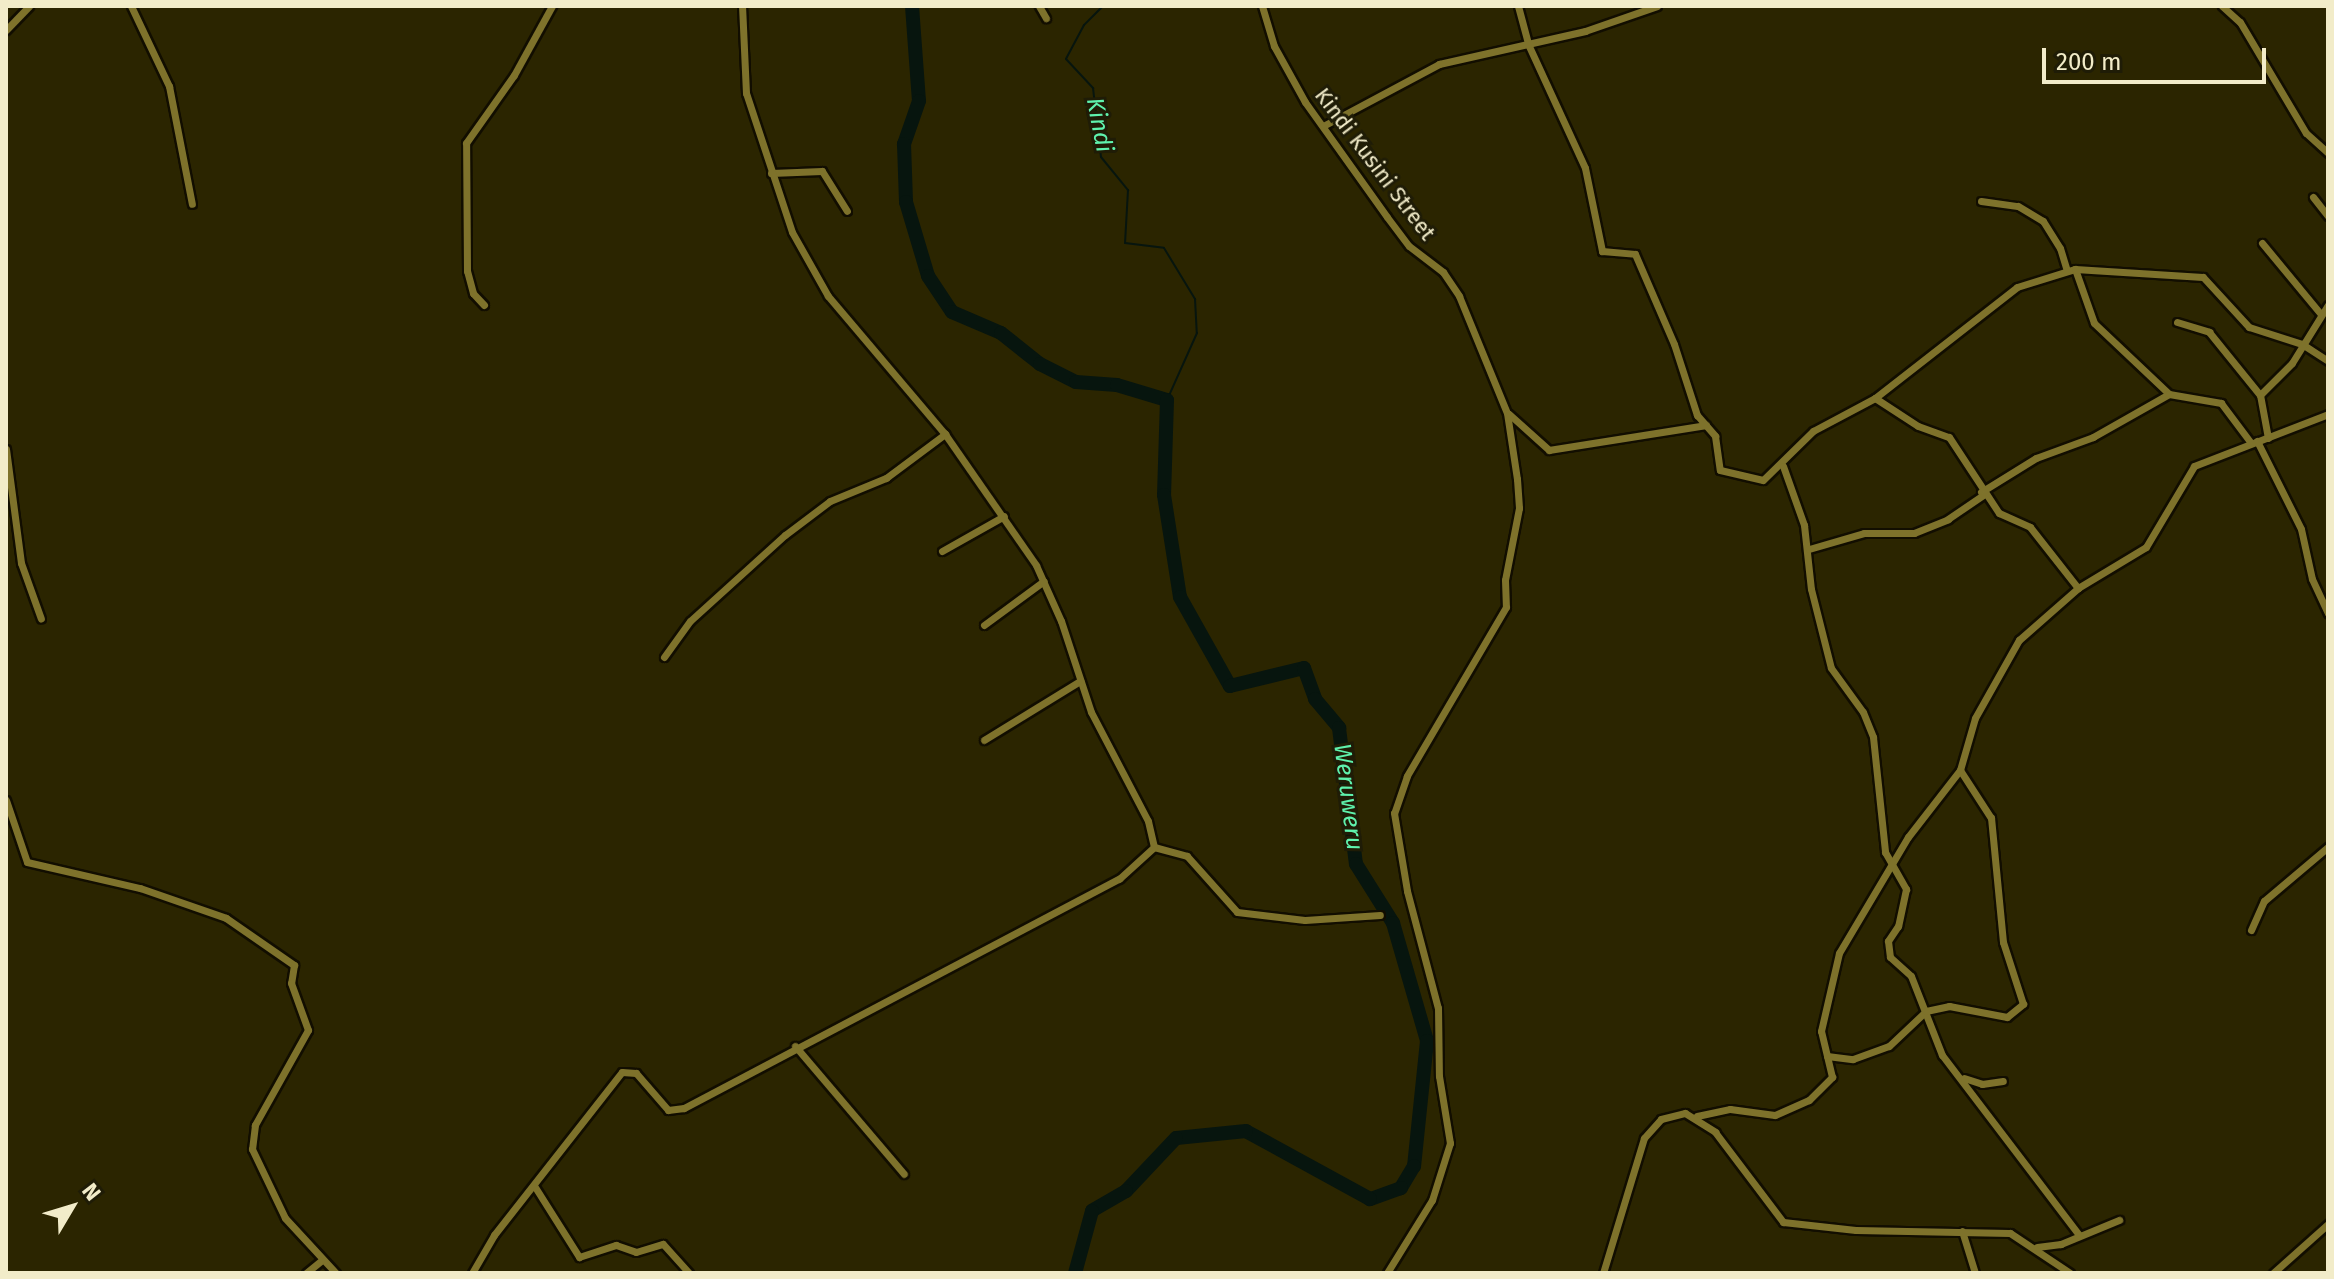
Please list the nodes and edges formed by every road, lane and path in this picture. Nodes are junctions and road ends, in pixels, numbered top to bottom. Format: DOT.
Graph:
graph roads {
  1 [pos="29,6"];
  2 [pos="131,6"];
  3 [pos="552,6"];
  4 [pos="742,6"];
  5 [pos="1039,6"];
  6 [pos="1262,6"];
  7 [pos="1518,6"];
  8 [pos="1657,6"];
  9 [pos="2222,6"];
  10 [pos="1046,18"];
  11 [pos="6,30"];
  12 [pos="1528,44"];
  13 [pos="1323,126"];
  14 [pos="2328,153"];
  15 [pos="771,173"];
  16 [pos="2313,197"];
  17 [pos="1981,201"];
  18 [pos="192,204"];
  19 [pos="847,211"];
  20 [pos="2328,216"];
  21 [pos="2262,243"];
  22 [pos="2071,270"];
  23 [pos="484,305"];
  24 [pos="2328,305"];
  25 [pos="2320,313"];
  26 [pos="2177,322"];
  27 [pos="2302,344"];
  28 [pos="2328,361"];
  29 [pos="2169,394"];
  30 [pos="2260,395"];
  31 [pos="1875,398"];
  32 [pos="1507,413"];
  33 [pos="2328,414"];
  34 [pos="1706,425"];
  35 [pos="945,434"];
  36 [pos="2268,438"];
  37 [pos="2254,442"];
  38 [pos="6,449"];
  39 [pos="6,457"];
  40 [pos="1783,466"];
  41 [pos="1982,494"];
  42 [pos="1004,516"];
  43 [pos="1809,549"];
  44 [pos="942,551"];
  45 [pos="1044,581"];
  46 [pos="2078,588"];
  47 [pos="2328,613"];
  48 [pos="41,619"];
  49 [pos="984,625"];
  50 [pos="664,657"];
  51 [pos="1080,681"];
  52 [pos="984,740"];
  53 [pos="1960,770"];
  54 [pos="6,800"];
  55 [pos="1154,847"];
  56 [pos="2328,847"];
  57 [pos="1892,862"];
  58 [pos="1380,915"];
  59 [pos="2251,930"];
  60 [pos="1926,1011"];
  61 [pos="795,1046"];
  62 [pos="1827,1056"];
  63 [pos="1962,1077"];
  64 [pos="2003,1081"];
  65 [pos="1697,1116"];
  66 [pos="904,1174"];
  67 [pos="535,1187"];
  68 [pos="2119,1220"];
  69 [pos="2328,1224"];
  70 [pos="1962,1231"];
  71 [pos="2079,1235"];
  72 [pos="2061,1244"];
  73 [pos="2037,1247"];
  74 [pos="321,1261"];
  75 [pos="2057,1263"];
  76 [pos="306,1273"];
  77 [pos="336,1273"];
  78 [pos="472,1273"];
  79 [pos="689,1273"];
  80 [pos="1387,1273"];
  81 [pos="1603,1273"];
  82 [pos="1975,1273"];
  83 [pos="2070,1273"];
  84 [pos="2273,1273"];
  1 -- 11 [label="street"];
  2 -- 18 [label="street"];
  3 -- 23 [label="street"];
  4 -- 15 [label="street"];
  5 -- 10 [label="street"];
  6 -- 13 [label="street, Kindi Kusini Street"];
  7 -- 12 [label="street"];
  8 -- 12 [label="street"];
  9 -- 14 [label="street"];
  12 -- 13 [label="street"];
  12 -- 34 [label="street"];
  13 -- 32 [label="street, Kindi Kusini Street"];
  15 -- 19 [label="street"];
  15 -- 35 [label="street"];
  16 -- 20 [label="street"];
  17 -- 22 [label="street"];
  21 -- 25 [label="street"];
  22 -- 27 [label="street"];
  22 -- 29 [label="street"];
  22 -- 31 [label="street"];
  24 -- 25 [label="street"];
  25 -- 27 [label="street"];
  26 -- 30 [label="street"];
  27 -- 28 [label="street"];
  27 -- 30 [label="street"];
  29 -- 37 [label="street"];
  29 -- 41 [label="street"];
  30 -- 36 [label="street"];
  31 -- 40 [label="street"];
  31 -- 41 [label="street"];
  32 -- 34 [label="street"];
  32 -- 80 [label="street, Kindi Kusini Street"];
  33 -- 36 [label="street"];
  34 -- 40 [label="street"];
  35 -- 42 [label="street"];
  35 -- 50 [label="street"];
  36 -- 37 [label="street"];
  37 -- 46 [label="street"];
  37 -- 47 [label="street"];
  38 -- 39 [label="street"];
  39 -- 48 [label="street"];
  40 -- 43 [label="street"];
  41 -- 43 [label="street"];
  41 -- 46 [label="street"];
  42 -- 44 [label="street"];
  42 -- 45 [label="street"];
  43 -- 57 [label="street"];
  45 -- 49 [label="street"];
  45 -- 51 [label="street"];
  46 -- 53 [label="street"];
  51 -- 52 [label="street"];
  51 -- 55 [label="street"];
  53 -- 57 [label="street"];
  53 -- 60 [label="street"];
  54 -- 74 [label="street"];
  55 -- 58 [label="street"];
  55 -- 61 [label="street"];
  56 -- 59 [label="street"];
  57 -- 60 [label="street"];
  57 -- 62 [label="street"];
  60 -- 62 [label="street"];
  60 -- 63 [label="street"];
  61 -- 66 [label="street"];
  61 -- 67 [label="street"];
  62 -- 65 [label="street"];
  63 -- 64 [label="street"];
  63 -- 71 [label="street"];
  65 -- 70 [label="street"];
  65 -- 81 [label="street"];
  67 -- 78 [label="street"];
  67 -- 79 [label="street"];
  68 -- 71 [label="street"];
  69 -- 84 [label="street"];
  70 -- 73 [label="street"];
  70 -- 82 [label="street"];
  71 -- 72 [label="street"];
  72 -- 73 [label="street"];
  72 -- 75 [label="street"];
  73 -- 75 [label="street"];
  74 -- 76 [label="street"];
  74 -- 77 [label="street"];
  75 -- 83 [label="street"];
}
